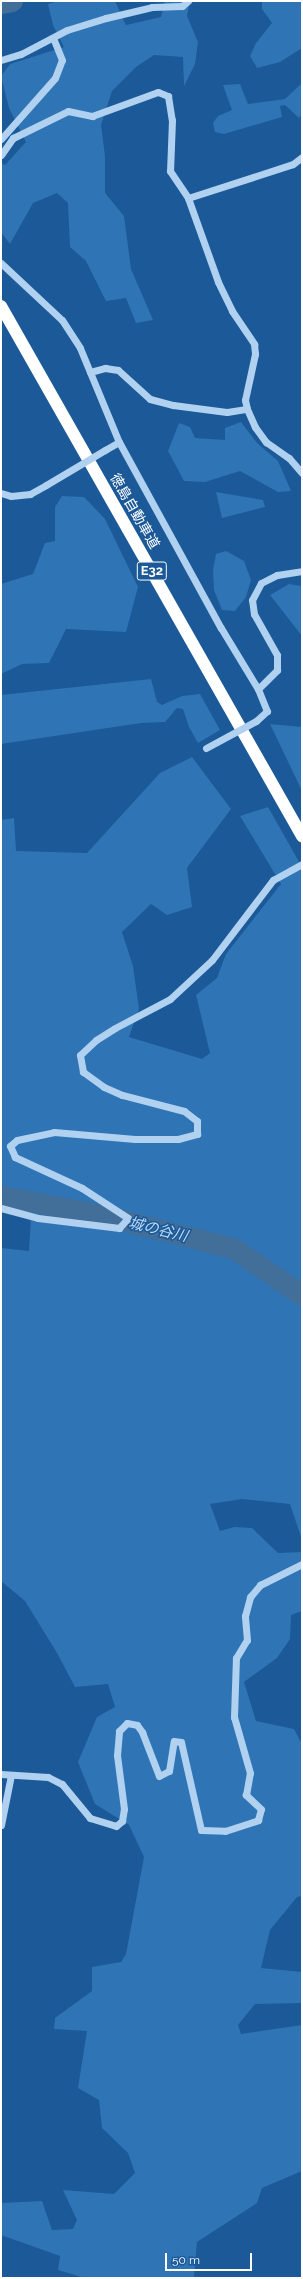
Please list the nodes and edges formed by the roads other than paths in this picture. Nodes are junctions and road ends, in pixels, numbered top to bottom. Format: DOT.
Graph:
graph roads {
  1 [pos="188,1"];
  2 [pos="153,4"];
  3 [pos="53,38"];
  4 [pos="1,60"];
  5 [pos="1,139"];
  6 [pos="1,155"];
  7 [pos="302,156"];
  8 [pos="188,198"];
  9 [pos="1,263"];
  10 [pos="1,306"];
  11 [pos="90,372"];
  12 [pos="247,409"];
  13 [pos="119,442"];
  14 [pos="302,473"];
  15 [pos="1,493"];
  16 [pos="302,571"];
  17 [pos="258,689"];
  18 [pos="206,748"];
  19 [pos="302,836"];
  20 [pos="302,864"];
  21 [pos="1,1208"];
  22 [pos="302,1564"];
  23 [pos="1,1774"];
  24 [pos="11,1775"];
  25 [pos="1,1825"];
  1 -- 2 [label="street"];
  2 -- 3 [label="street"];
  3 -- 4 [label="street"];
  3 -- 5 [label="street"];
  6 -- 8 [label="street"];
  7 -- 8 [label="street"];
  8 -- 12 [label="street"];
  9 -- 11 [label="street"];
  10 -- 19 [label="highway, 徳島自動車道 / E32"];
  11 -- 12 [label="street"];
  11 -- 13 [label="street"];
  12 -- 14 [label="street"];
  13 -- 15 [label="street, bridge"];
  13 -- 17 [label="street"];
  16 -- 17 [label="street"];
  17 -- 18 [label="street, bridge"];
  20 -- 21 [label="street"];
  22 -- 24 [label="street"];
  23 -- 24 [label="street"];
  24 -- 25 [label="street"];
}
